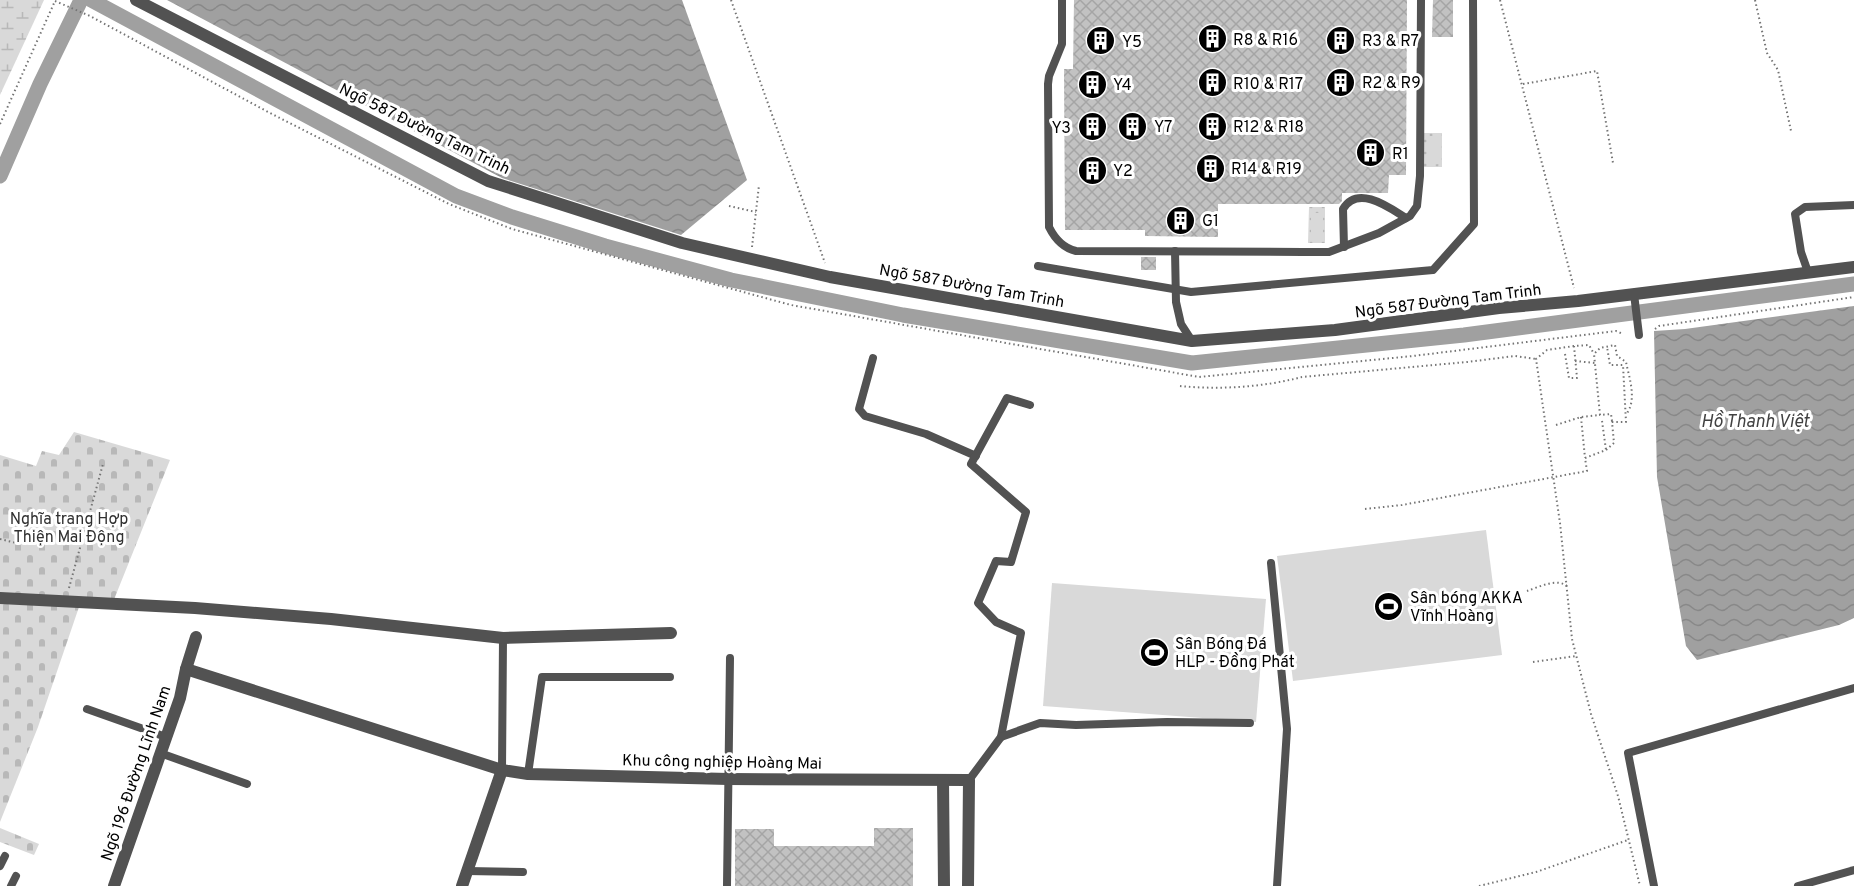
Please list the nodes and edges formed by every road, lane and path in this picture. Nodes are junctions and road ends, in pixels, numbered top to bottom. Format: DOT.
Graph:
graph roads {
  1 [pos="136,0"];
  2 [pos="730,0"];
  3 [pos="1062,0"];
  4 [pos="1421,0"];
  5 [pos="1473,0"];
  6 [pos="1500,0"];
  7 [pos="1755,0"];
  8 [pos="55,1"];
  9 [pos="90,15"];
  10 [pos="1523,84"];
  11 [pos="0,124"];
  12 [pos="1791,131"];
  13 [pos="1613,163"];
  14 [pos="759,185"];
  15 [pos="1854,205"];
  16 [pos="729,206"];
  17 [pos="756,212"];
  18 [pos="1406,218"];
  19 [pos="1344,247"];
  20 [pos="1175,251"];
  21 [pos="751,259"];
  22 [pos="1038,266"];
  23 [pos="1854,267"];
  24 [pos="1808,272"];
  25 [pos="830,277"];
  26 [pos="1175,290"];
  27 [pos="1634,296"];
  28 [pos="1854,297"];
  29 [pos="1578,301"];
  30 [pos="1655,329"];
  31 [pos="1639,335"];
  32 [pos="1192,340"];
  33 [pos="1574,346"];
  34 [pos="1607,347"];
  35 [pos="1565,354"];
  36 [pos="1594,354"];
  37 [pos="873,358"];
  38 [pos="1536,359"];
  39 [pos="1575,361"];
  40 [pos="1595,363"];
  41 [pos="1180,386"];
  42 [pos="1030,405"];
  43 [pos="1627,413"];
  44 [pos="1600,415"];
  45 [pos="1581,417"];
  46 [pos="1611,423"];
  47 [pos="1556,425"];
  48 [pos="1606,450"];
  49 [pos="976,456"];
  50 [pos="1585,458"];
  51 [pos="103,464"];
  52 [pos="1554,478"];
  53 [pos="1365,509"];
  54 [pos="0,539"];
  55 [pos="16,543"];
  56 [pos="1271,563"];
  57 [pos="1568,587"];
  58 [pos="1527,591"];
  59 [pos="0,598"];
  60 [pos="66,602"];
  61 [pos="671,633"];
  62 [pos="196,637"];
  63 [pos="503,638"];
  64 [pos="1576,656"];
  65 [pos="730,658"];
  66 [pos="1533,662"];
  67 [pos="186,669"];
  68 [pos="670,677"];
  69 [pos="1854,688"];
  70 [pos="87,709"];
  71 [pos="1250,723"];
  72 [pos="166,736"];
  73 [pos="1001,737"];
  74 [pos="160,753"];
  75 [pos="502,770"];
  76 [pos="528,774"];
  77 [pos="728,779"];
  78 [pos="943,780"];
  79 [pos="969,780"];
  80 [pos="247,784"];
  81 [pos="1628,840"];
  82 [pos="5,856"];
  83 [pos="0,866"];
  84 [pos="1854,870"];
  85 [pos="467,871"];
  86 [pos="523,872"];
  87 [pos="16,876"];
  88 [pos="11,886"];
  89 [pos="114,886"];
  90 [pos="462,886"];
  91 [pos="728,886"];
  92 [pos="944,886"];
  93 [pos="968,886"];
  94 [pos="1277,886"];
  95 [pos="1479,886"];
  96 [pos="1640,886"];
  97 [pos="1654,886"];
  98 [pos="1798,886"];
  1 -- 21 [label="street, Ngõ 587 Đường Tam Trinh"];
  2 -- 25 [label="path"];
  3 -- 20 [label="lane"];
  4 -- 18 [label="lane"];
  5 -- 26 [label="lane"];
  6 -- 10 [label="path"];
  7 -- 12 [label="path"];
  8 -- 9 [label="path"];
  8 -- 11 [label="path"];
  10 -- 13 [label="path"];
  10 -- 29 [label="path"];
  14 -- 17 [label="path"];
  15 -- 24 [label="lane"];
  16 -- 17 [label="path"];
  17 -- 21 [label="path"];
  18 -- 19 [label="lane"];
  18 -- 19 [label="lane"];
  19 -- 20 [label="lane"];
  20 -- 26 [label="lane"];
  21 -- 25 [label="street, Ngõ 587 Đường Tam Trinh"];
  22 -- 26 [label="lane"];
  23 -- 24 [label="street, Ngõ 587 Đường Tam Trinh"];
  24 -- 27 [label="street, Ngõ 587 Đường Tam Trinh"];
  25 -- 32 [label="street, Ngõ 587 Đường Tam Trinh"];
  26 -- 32 [label="lane"];
  27 -- 29 [label="street, Ngõ 587 Đường Tam Trinh"];
  27 -- 31 [label="lane"];
  28 -- 30 [label="path"];
  29 -- 32 [label="street, Ngõ 587 Đường Tam Trinh"];
  33 -- 36 [label="path"];
  33 -- 38 [label="path"];
  33 -- 39 [label="path"];
  34 -- 36 [label="path"];
  34 -- 43 [label="path"];
  34 -- 43 [label="path"];
  35 -- 39 [label="path"];
  36 -- 40 [label="path"];
  37 -- 49 [label="lane"];
  38 -- 41 [label="path"];
  38 -- 52 [label="path"];
  39 -- 40 [label="path"];
  40 -- 44 [label="path"];
  42 -- 49 [label="lane"];
  43 -- 46 [label="path"];
  44 -- 45 [label="path"];
  44 -- 46 [label="path"];
  45 -- 47 [label="path"];
  45 -- 50 [label="path"];
  46 -- 48 [label="path"];
  46 -- 48 [label="path"];
  48 -- 50 [label="path"];
  49 -- 73 [label="lane"];
  50 -- 52 [label="path"];
  51 -- 60 [label="path"];
  52 -- 53 [label="path"];
  52 -- 57 [label="path"];
  54 -- 55 [label="path"];
  56 -- 94 [label="lane"];
  57 -- 58 [label="path"];
  57 -- 64 [label="path"];
  59 -- 60 [label="street"];
  60 -- 63 [label="street"];
  61 -- 63 [label="street"];
  62 -- 67 [label="street, Ngõ 196 Đường Lĩnh Nam"];
  63 -- 75 [label="lane"];
  64 -- 66 [label="path"];
  64 -- 81 [label="path"];
  65 -- 77 [label="lane"];
  67 -- 72 [label="street, Ngõ 196 Đường Lĩnh Nam"];
  67 -- 75 [label="street, Khu công nghiệp Hoàng Mai"];
  68 -- 76 [label="lane"];
  69 -- 97 [label="lane"];
  70 -- 72 [label="lane"];
  71 -- 73 [label="lane"];
  72 -- 74 [label="street, Ngõ 196 Đường Lĩnh Nam"];
  73 -- 79 [label="lane"];
  74 -- 80 [label="lane"];
  74 -- 89 [label="street, Ngõ 196 Đường Lĩnh Nam"];
  75 -- 76 [label="street, Khu công nghiệp Hoàng Mai"];
  75 -- 85 [label="street"];
  76 -- 77 [label="street, Khu công nghiệp Hoàng Mai"];
  77 -- 78 [label="street, Khu công nghiệp Hoàng Mai"];
  77 -- 91 [label="lane"];
  78 -- 79 [label="street, Khu công nghiệp Hoàng Mai"];
  78 -- 92 [label="street"];
  79 -- 93 [label="street"];
  81 -- 95 [label="path"];
  81 -- 96 [label="path"];
  82 -- 83 [label="lane"];
  84 -- 98 [label="lane"];
  85 -- 86 [label="lane"];
  85 -- 90 [label="street"];
  87 -- 88 [label="lane"];
}
